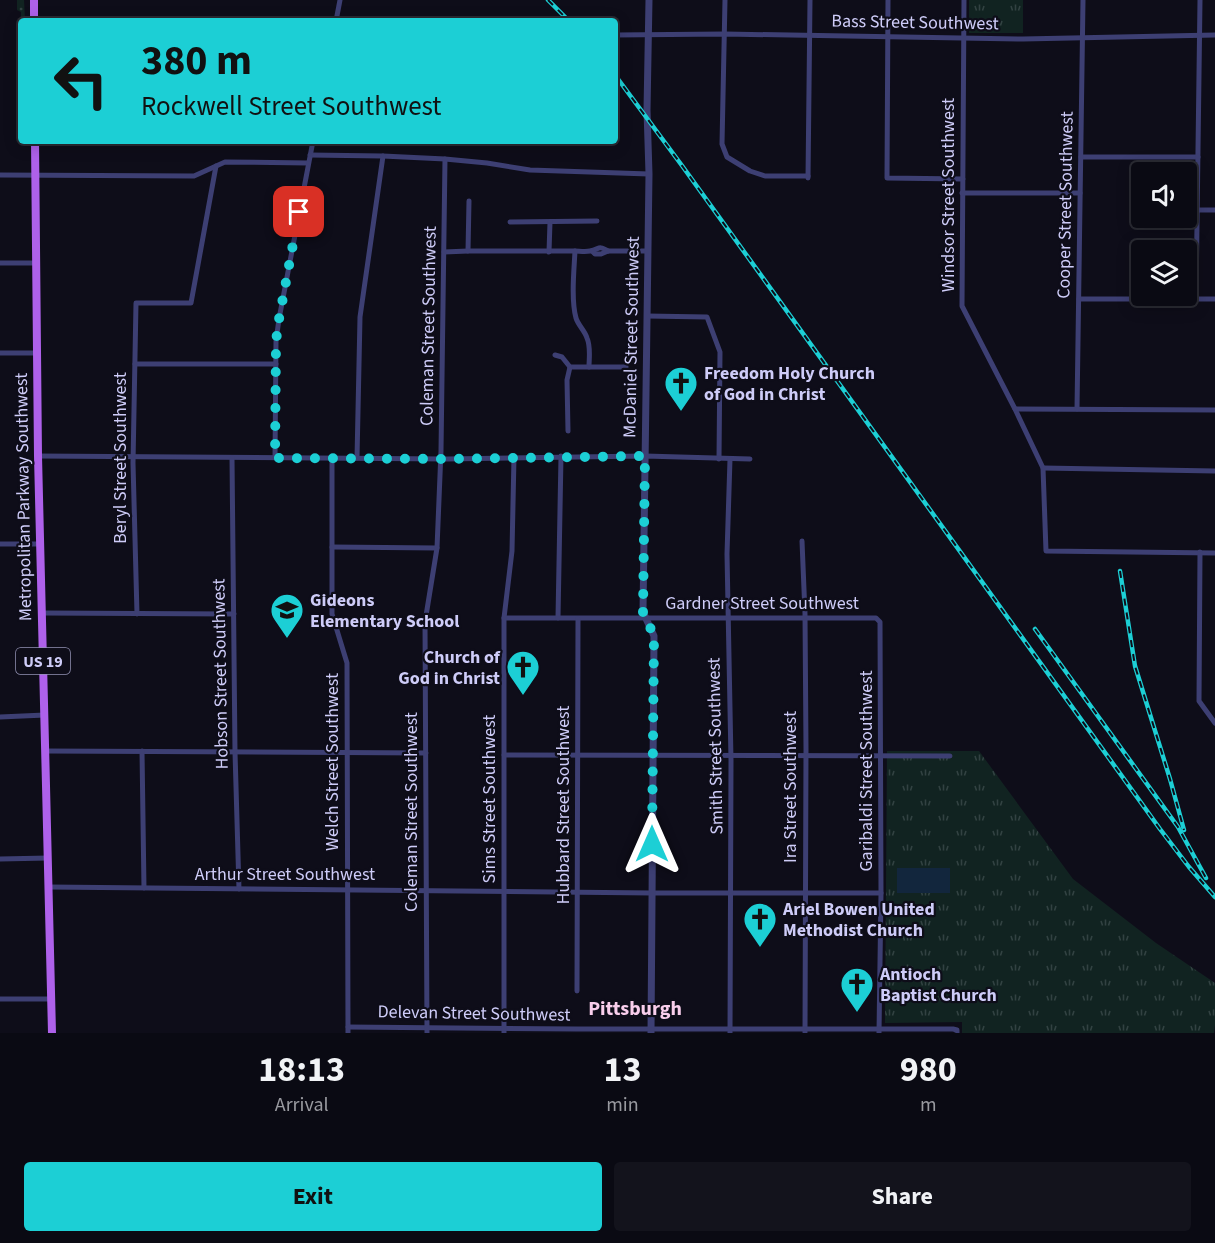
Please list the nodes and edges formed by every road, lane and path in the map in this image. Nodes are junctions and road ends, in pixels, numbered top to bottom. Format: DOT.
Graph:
graph roads {
  1 [pos="34,0"];
  2 [pos="340,0"];
  3 [pos="649,0"];
  4 [pos="725,0"];
  5 [pos="810,0"];
  6 [pos="888,0"];
  7 [pos="964,0"];
  8 [pos="1083,0"];
  9 [pos="1200,0"];
  10 [pos="34,18"];
  11 [pos="337,18"];
  12 [pos="649,34"];
  13 [pos="725,34"];
  14 [pos="618,35"];
  15 [pos="810,35"];
  16 [pos="1200,35"];
  17 [pos="1215,35"];
  18 [pos="888,36"];
  19 [pos="964,38"];
  20 [pos="1082,39"];
  21 [pos="35,144"];
  22 [pos="312,144"];
  23 [pos="310,155"];
  24 [pos="383,156"];
  25 [pos="1081,157"];
  26 [pos="1198,157"];
  27 [pos="445,159"];
  28 [pos="308,163"];
  29 [pos="216,166"];
  30 [pos="649,174"];
  31 [pos="0,175"];
  32 [pos="36,175"];
  33 [pos="963,179"];
  34 [pos="1080,193"];
  35 [pos="962,194"];
  36 [pos="469,201"];
  37 [pos="1197,210"];
  38 [pos="1215,210"];
  39 [pos="597,221"];
  40 [pos="510,222"];
  41 [pos="550,222"];
  42 [pos="468,250"];
  43 [pos="574,251"];
  44 [pos="648,251"];
  45 [pos="444,252"];
  46 [pos="549,252"];
  47 [pos="0,263"];
  48 [pos="36,263"];
  49 [pos="1079,299"];
  50 [pos="1131,299"];
  51 [pos="1197,299"];
  52 [pos="1215,299"];
  53 [pos="647,316"];
  54 [pos="0,353"];
  55 [pos="37,353"];
  56 [pos="555,355"];
  57 [pos="135,364"];
  58 [pos="276,364"];
  59 [pos="570,367"];
  60 [pos="589,367"];
  61 [pos="626,367"];
  62 [pos="1015,409"];
  63 [pos="1077,410"];
  64 [pos="1215,410"];
  65 [pos="568,431"];
  66 [pos="38,456"];
  67 [pos="561,456"];
  68 [pos="645,456"];
  69 [pos="133,457"];
  70 [pos="514,457"];
  71 [pos="232,458"];
  72 [pos="275,458"];
  73 [pos="332,458"];
  74 [pos="357,458"];
  75 [pos="441,459"];
  76 [pos="719,459"];
  77 [pos="730,459"];
  78 [pos="750,459"];
  79 [pos="1043,468"];
  80 [pos="1215,471"];
  81 [pos="802,541"];
  82 [pos="0,544"];
  83 [pos="40,544"];
  84 [pos="332,547"];
  85 [pos="437,548"];
  86 [pos="1200,552"];
  87 [pos="1215,553"];
  88 [pos="42,613"];
  89 [pos="137,614"];
  90 [pos="234,614"];
  91 [pos="504,618"];
  92 [pos="558,618"];
  93 [pos="578,618"];
  94 [pos="645,618"];
  95 [pos="728,618"];
  96 [pos="805,618"];
  97 [pos="876,618"];
  98 [pos="45,714"];
  99 [pos="0,717"];
  100 [pos="1214,719"];
  101 [pos="46,751"];
  102 [pos="142,751"];
  103 [pos="235,752"];
  104 [pos="347,752"];
  105 [pos="426,753"];
  106 [pos="731,754"];
  107 [pos="504,755"];
  108 [pos="578,755"];
  109 [pos="652,755"];
  110 [pos="806,755"];
  111 [pos="880,756"];
  112 [pos="950,756"];
  113 [pos="48,858"];
  114 [pos="0,859"];
  115 [pos="49,887"];
  116 [pos="144,888"];
  117 [pos="239,889"];
  118 [pos="347,890"];
  119 [pos="426,891"];
  120 [pos="504,891"];
  121 [pos="577,892"];
  122 [pos="652,892"];
  123 [pos="730,892"];
  124 [pos="805,892"];
  125 [pos="881,893"];
  126 [pos="578,991"];
  127 [pos="0,999"];
  128 [pos="52,999"];
  129 [pos="348,1030"];
  130 [pos="427,1030"];
  131 [pos="504,1031"];
  132 [pos="577,1031"];
  133 [pos="651,1031"];
  134 [pos="729,1031"];
  135 [pos="805,1031"];
  136 [pos="879,1032"];
  137 [pos="52,1033"];
  138 [pos="957,1033"];
  1 -- 10 [label="main road"];
  2 -- 11 [label="street"];
  3 -- 12 [label="street, McDaniel Street Southwest"];
  4 -- 13 [label="street"];
  5 -- 15 [label="street"];
  6 -- 18 [label="street"];
  7 -- 19 [label="street, Windsor Street Southwest"];
  8 -- 20 [label="street, Cooper Street Southwest"];
  9 -- 16 [label="street"];
  12 -- 13 [label="street, Bass Street Southwest"];
  12 -- 14 [label="street, Bass Street Southwest"];
  12 -- 30 [label="street, McDaniel Street Southwest"];
  13 -- 15 [label="street, Bass Street Southwest"];
  13 -- 15 [label="street"];
  15 -- 18 [label="street, Bass Street Southwest"];
  16 -- 17 [label="street, Bass Street Southwest"];
  16 -- 20 [label="street, Bass Street Southwest"];
  16 -- 26 [label="street"];
  18 -- 19 [label="street, Bass Street Southwest"];
  18 -- 33 [label="street"];
  19 -- 20 [label="street, Bass Street Southwest"];
  19 -- 33 [label="street, Windsor Street Southwest"];
  20 -- 25 [label="street, Cooper Street Southwest"];
  21 -- 32 [label="main road, Metropolitan Parkway Southwest / US 19"];
  22 -- 23 [label="street"];
  23 -- 24 [label="street"];
  23 -- 28 [label="street"];
  24 -- 27 [label="street"];
  24 -- 74 [label="street"];
  25 -- 26 [label="street"];
  25 -- 34 [label="street, Cooper Street Southwest"];
  26 -- 37 [label="street"];
  27 -- 30 [label="street"];
  27 -- 45 [label="street, Coleman Street Southwest"];
  28 -- 29 [label="street"];
  28 -- 58 [label="street"];
  29 -- 32 [label="street"];
  29 -- 57 [label="street, Beryl Street Southwest"];
  30 -- 44 [label="street, McDaniel Street Southwest"];
  31 -- 32 [label="street"];
  32 -- 48 [label="main road, Metropolitan Parkway Southwest / US 19"];
  33 -- 35 [label="street, Windsor Street Southwest"];
  34 -- 35 [label="street"];
  34 -- 49 [label="street, Cooper Street Southwest"];
  35 -- 62 [label="street, Windsor Street Southwest"];
  36 -- 42 [label="street"];
  37 -- 38 [label="street"];
  39 -- 41 [label="street"];
  40 -- 41 [label="street"];
  41 -- 46 [label="street"];
  42 -- 45 [label="street"];
  42 -- 46 [label="street"];
  43 -- 44 [label="street"];
  43 -- 46 [label="street"];
  43 -- 60 [label="street"];
  44 -- 53 [label="street, McDaniel Street Southwest"];
  45 -- 75 [label="street, Coleman Street Southwest"];
  47 -- 48 [label="street"];
  48 -- 55 [label="main road, Metropolitan Parkway Southwest / US 19"];
  49 -- 50 [label="street"];
  49 -- 63 [label="street, Cooper Street Southwest"];
  51 -- 52 [label="street"];
  53 -- 68 [label="street, McDaniel Street Southwest"];
  53 -- 76 [label="street"];
  54 -- 55 [label="street"];
  55 -- 66 [label="main road, Metropolitan Parkway Southwest / US 19"];
  56 -- 59 [label="street"];
  57 -- 58 [label="street"];
  57 -- 69 [label="street, Beryl Street Southwest"];
  58 -- 72 [label="street"];
  59 -- 60 [label="street"];
  59 -- 65 [label="street"];
  60 -- 61 [label="street"];
  62 -- 63 [label="street"];
  62 -- 79 [label="street, Windsor Street Southwest"];
  63 -- 64 [label="street"];
  66 -- 69 [label="street"];
  66 -- 83 [label="main road, Metropolitan Parkway Southwest / US 19"];
  67 -- 68 [label="street"];
  67 -- 70 [label="street"];
  67 -- 92 [label="street"];
  68 -- 76 [label="street"];
  68 -- 94 [label="street, McDaniel Street Southwest"];
  69 -- 71 [label="street"];
  69 -- 89 [label="street, Beryl Street Southwest"];
  70 -- 75 [label="street"];
  70 -- 91 [label="street, Sims Street Southwest"];
  71 -- 72 [label="street"];
  71 -- 90 [label="street, Hobson Street Southwest"];
  72 -- 73 [label="street"];
  73 -- 74 [label="street"];
  73 -- 84 [label="street, Welch Street Southwest"];
  74 -- 75 [label="street"];
  75 -- 85 [label="street, Coleman Street Southwest"];
  76 -- 77 [label="street"];
  77 -- 78 [label="street"];
  77 -- 95 [label="street, Smith Street Southwest"];
  79 -- 80 [label="street"];
  79 -- 86 [label="street, Windsor Street Southwest"];
  81 -- 96 [label="street, Ira Street Southwest"];
  82 -- 83 [label="street"];
  83 -- 88 [label="main road, Metropolitan Parkway Southwest / US 19"];
  84 -- 85 [label="street"];
  84 -- 104 [label="street, Welch Street Southwest"];
  85 -- 105 [label="street, Coleman Street Southwest"];
  86 -- 87 [label="street"];
  86 -- 100 [label="street"];
  88 -- 89 [label="street"];
  88 -- 98 [label="main road, Metropolitan Parkway Southwest / US 19"];
  89 -- 90 [label="street"];
  90 -- 103 [label="street, Hobson Street Southwest"];
  91 -- 92 [label="street, Gardner Street Southwest"];
  91 -- 107 [label="street, Sims Street Southwest"];
  92 -- 93 [label="street, Gardner Street Southwest"];
  93 -- 94 [label="street, Gardner Street Southwest"];
  93 -- 108 [label="street, Hubbard Street Southwest"];
  94 -- 95 [label="street, Gardner Street Southwest"];
  94 -- 109 [label="street, McDaniel Street Southwest"];
  95 -- 96 [label="street, Gardner Street Southwest"];
  95 -- 106 [label="street, Smith Street Southwest"];
  96 -- 97 [label="street, Gardner Street Southwest"];
  96 -- 110 [label="street, Ira Street Southwest"];
  97 -- 111 [label="street, Garibaldi Street Southwest"];
  98 -- 99 [label="street"];
  98 -- 101 [label="main road, Metropolitan Parkway Southwest / US 19"];
  101 -- 102 [label="street"];
  101 -- 113 [label="main road, Metropolitan Parkway Southwest / US 19"];
  102 -- 103 [label="street"];
  102 -- 116 [label="street"];
  103 -- 104 [label="street"];
  103 -- 117 [label="street, Hobson Street Southwest"];
  104 -- 105 [label="street"];
  104 -- 118 [label="street, Welch Street Southwest"];
  105 -- 119 [label="street, Coleman Street Southwest"];
  106 -- 109 [label="street"];
  106 -- 110 [label="street"];
  106 -- 123 [label="street, Smith Street Southwest"];
  107 -- 108 [label="street"];
  107 -- 120 [label="street, Sims Street Southwest"];
  108 -- 109 [label="street"];
  108 -- 121 [label="street, Hubbard Street Southwest"];
  109 -- 122 [label="street, McDaniel Street Southwest"];
  110 -- 111 [label="street"];
  110 -- 124 [label="street, Ira Street Southwest"];
  111 -- 112 [label="street"];
  111 -- 125 [label="street, Garibaldi Street Southwest"];
  113 -- 114 [label="street"];
  113 -- 115 [label="main road, Metropolitan Parkway Southwest / US 19"];
  115 -- 116 [label="street, Arthur Street Southwest"];
  115 -- 128 [label="main road, Metropolitan Parkway Southwest / US 19"];
  116 -- 117 [label="street, Arthur Street Southwest"];
  117 -- 118 [label="street, Arthur Street Southwest"];
  118 -- 119 [label="street, Arthur Street Southwest"];
  118 -- 129 [label="street, Welch Street Southwest"];
  119 -- 120 [label="street, Arthur Street Southwest"];
  119 -- 130 [label="street, Coleman Street Southwest"];
  120 -- 121 [label="street, Arthur Street Southwest"];
  120 -- 131 [label="street, Sims Street Southwest"];
  121 -- 122 [label="street, Arthur Street Southwest"];
  121 -- 126 [label="street, Hubbard Street Southwest"];
  122 -- 123 [label="street, Arthur Street Southwest"];
  122 -- 133 [label="street, McDaniel Street Southwest"];
  123 -- 124 [label="street, Arthur Street Southwest"];
  123 -- 134 [label="street, Smith Street Southwest"];
  124 -- 125 [label="street, Arthur Street Southwest"];
  124 -- 135 [label="street, Ira Street Southwest"];
  125 -- 136 [label="street, Garibaldi Street Southwest"];
  127 -- 128 [label="street"];
  128 -- 137 [label="main road, Metropolitan Parkway Southwest / US 19"];
  129 -- 130 [label="street, Delevan Street Southwest"];
  130 -- 131 [label="street, Delevan Street Southwest"];
  131 -- 132 [label="street, Delevan Street Southwest"];
  132 -- 133 [label="street, Delevan Street Southwest"];
  133 -- 134 [label="street, Delevan Street Southwest"];
  134 -- 135 [label="street, Delevan Street Southwest"];
  135 -- 136 [label="street, Delevan Street Southwest"];
  136 -- 138 [label="street, Delevan Street Southwest"];
}
